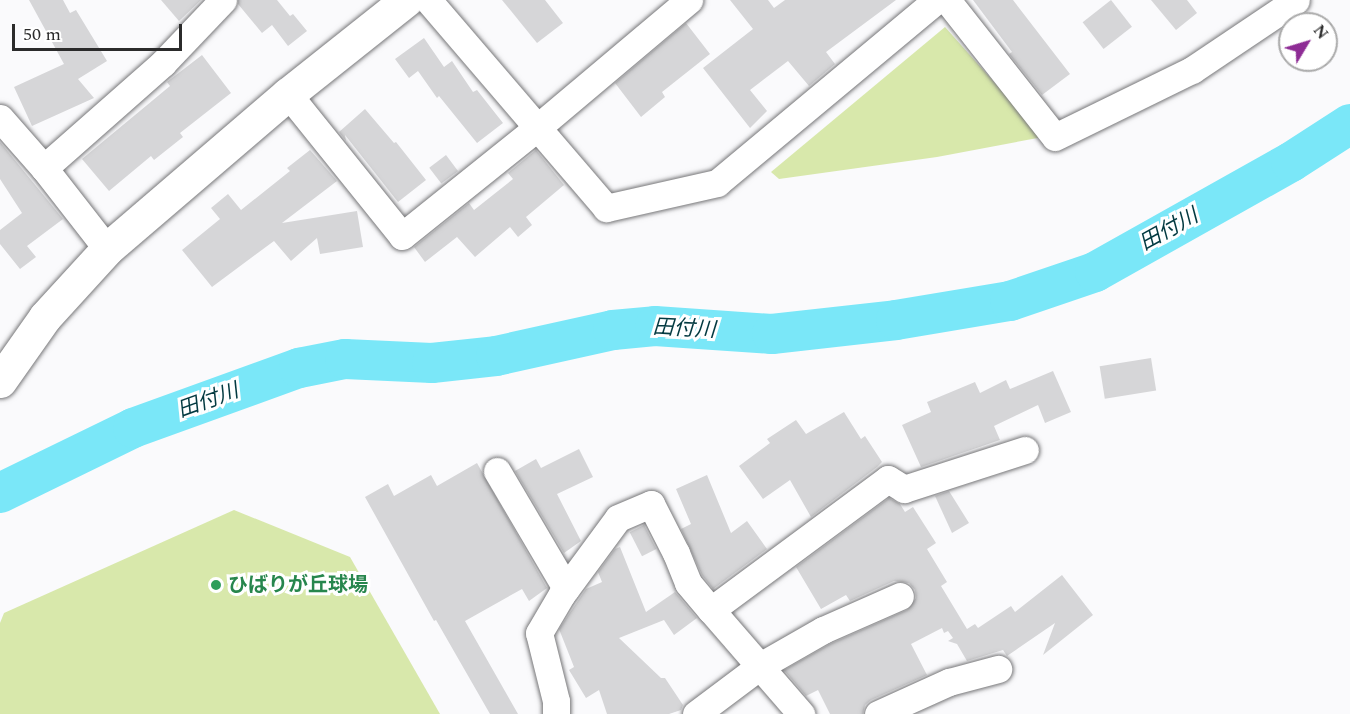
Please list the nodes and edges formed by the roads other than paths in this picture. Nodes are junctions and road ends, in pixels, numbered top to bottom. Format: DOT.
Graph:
graph roads {
  1 [pos="223,0"];
  2 [pos="406,0"];
  3 [pos="428,0"];
  4 [pos="689,0"];
  5 [pos="937,0"];
  6 [pos="947,0"];
  7 [pos="1296,0"];
  8 [pos="288,94"];
  9 [pos="2,123"];
  10 [pos="537,128"];
  11 [pos="44,168"];
  12 [pos="107,249"];
  13 [pos="0,381"];
  14 [pos="1025,450"];
  15 [pos="497,471"];
  16 [pos="566,588"];
  17 [pos="900,596"];
  18 [pos="711,610"];
  19 [pos="760,666"];
  20 [pos="998,669"];
  21 [pos="556,714"];
  22 [pos="696,714"];
  23 [pos="801,714"];
  24 [pos="878,714"];
  1 -- 11 [label="street"];
  2 -- 8 [label="street"];
  3 -- 10 [label="street"];
  4 -- 10 [label="street"];
  5 -- 10 [label="street"];
  6 -- 7 [label="street"];
  8 -- 10 [label="street"];
  8 -- 12 [label="street"];
  9 -- 11 [label="street"];
  11 -- 12 [label="street"];
  12 -- 13 [label="street"];
  14 -- 18 [label="street"];
  15 -- 16 [label="street"];
  16 -- 18 [label="street"];
  16 -- 21 [label="street"];
  17 -- 19 [label="street"];
  18 -- 19 [label="street"];
  19 -- 22 [label="street"];
  19 -- 23 [label="street"];
  20 -- 24 [label="street"];
}
